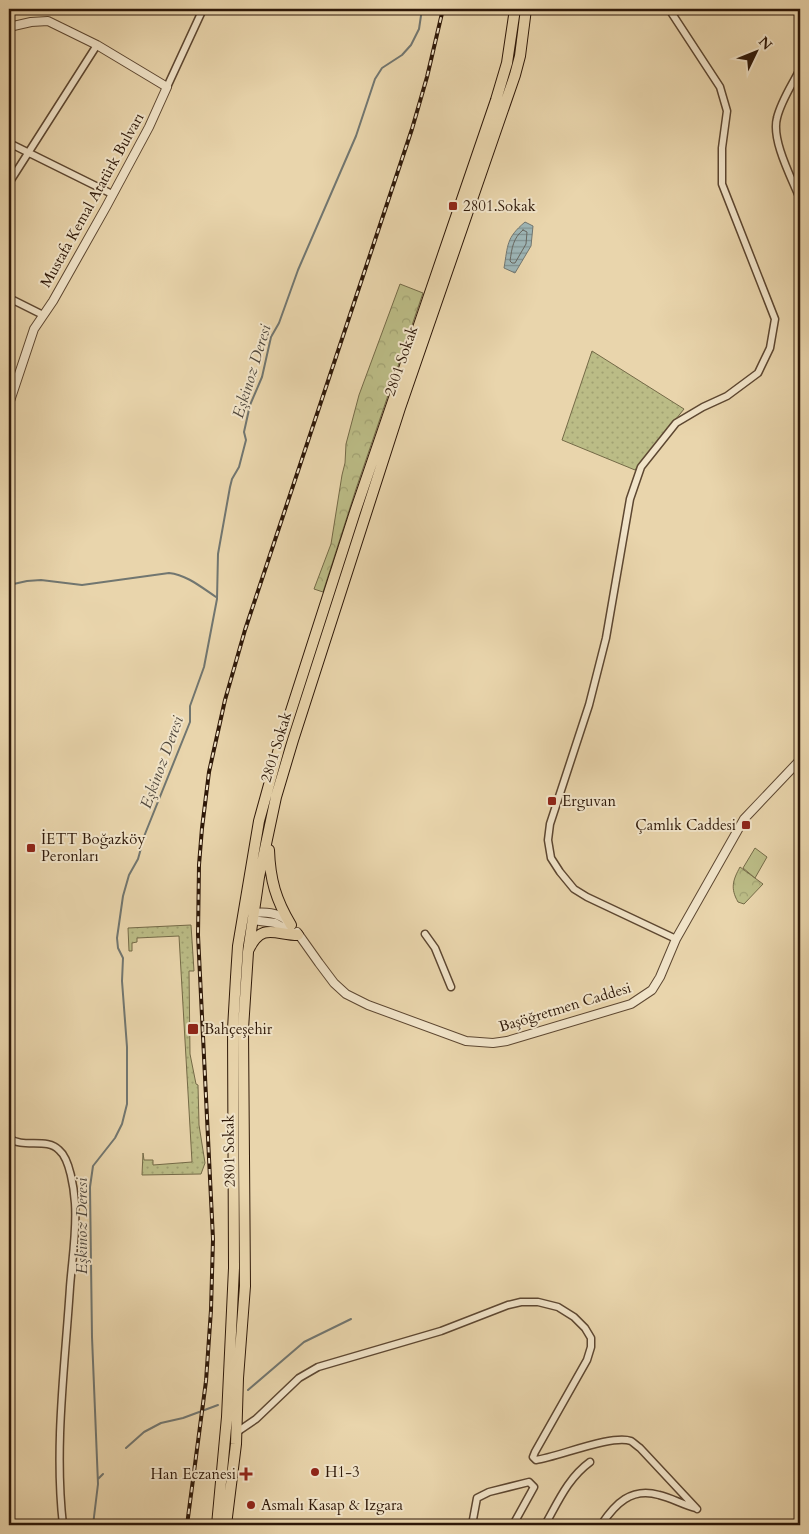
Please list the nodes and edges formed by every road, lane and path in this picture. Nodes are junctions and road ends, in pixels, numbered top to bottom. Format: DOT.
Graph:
graph roads {
  1 [pos="204,9"];
  2 [pos="515,9"];
  3 [pos="526,9"];
  4 [pos="669,9"];
  5 [pos="9,27"];
  6 [pos="97,45"];
  7 [pos="800,69"];
  8 [pos="167,87"];
  9 [pos="9,143"];
  10 [pos="27,153"];
  11 [pos="9,183"];
  12 [pos="112,194"];
  13 [pos="800,199"];
  14 [pos="9,298"];
  15 [pos="43,315"];
  16 [pos="9,404"];
  17 [pos="800,760"];
  18 [pos="268,832"];
  19 [pos="249,917"];
  20 [pos="291,925"];
  21 [pos="425,934"];
  22 [pos="300,937"];
  23 [pos="676,939"];
  24 [pos="248,952"];
  25 [pos="451,987"];
  26 [pos="9,1138"];
  27 [pos="228,1404"];
  28 [pos="237,1432"];
  29 [pos="590,1462"];
  30 [pos="63,1525"];
  31 [pos="217,1525"];
  32 [pos="226,1525"];
  33 [pos="472,1525"];
  34 [pos="514,1525"];
  35 [pos="545,1525"];
  36 [pos="601,1525"];
  1 -- 8 [label="street, Mustafa Kemal Atatürk Bulvarı"];
  2 -- 19 [label="main road, 2801 Sokak"];
  3 -- 18 [label="main road, 2801 Sokak"];
  4 -- 23 [label="street"];
  5 -- 6 [label="street"];
  6 -- 8 [label="street"];
  6 -- 10 [label="street"];
  7 -- 13 [label="street"];
  8 -- 12 [label="street, Mustafa Kemal Atatürk Bulvarı"];
  9 -- 10 [label="street"];
  10 -- 11 [label="street"];
  10 -- 12 [label="street"];
  12 -- 15 [label="street, Mustafa Kemal Atatürk Bulvarı"];
  14 -- 15 [label="street"];
  15 -- 16 [label="street, Mustafa Kemal Atatürk Bulvarı"];
  17 -- 23 [label="street, Başöğretmen Caddesi"];
  18 -- 19 [label="main road, 2801 Sokak"];
  18 -- 20 [label="main road"];
  19 -- 20 [label="street"];
  19 -- 22 [label="street"];
  19 -- 24 [label="main road, 2801 Sokak"];
  19 -- 27 [label="main road, 2801 Sokak"];
  20 -- 22 [label="street, Başöğretmen Caddesi"];
  21 -- 25 [label="street"];
  22 -- 23 [label="street, Başöğretmen Caddesi"];
  22 -- 24 [label="main road"];
  24 -- 28 [label="main road, 2801 Sokak"];
  26 -- 30 [label="street"];
  27 -- 28 [label="main road"];
  27 -- 31 [label="main road, 2801 Sokak"];
  28 -- 32 [label="main road, 2801 Sokak"];
  28 -- 36 [label="street"];
  29 -- 35 [label="street"];
  33 -- 34 [label="street"];
}
